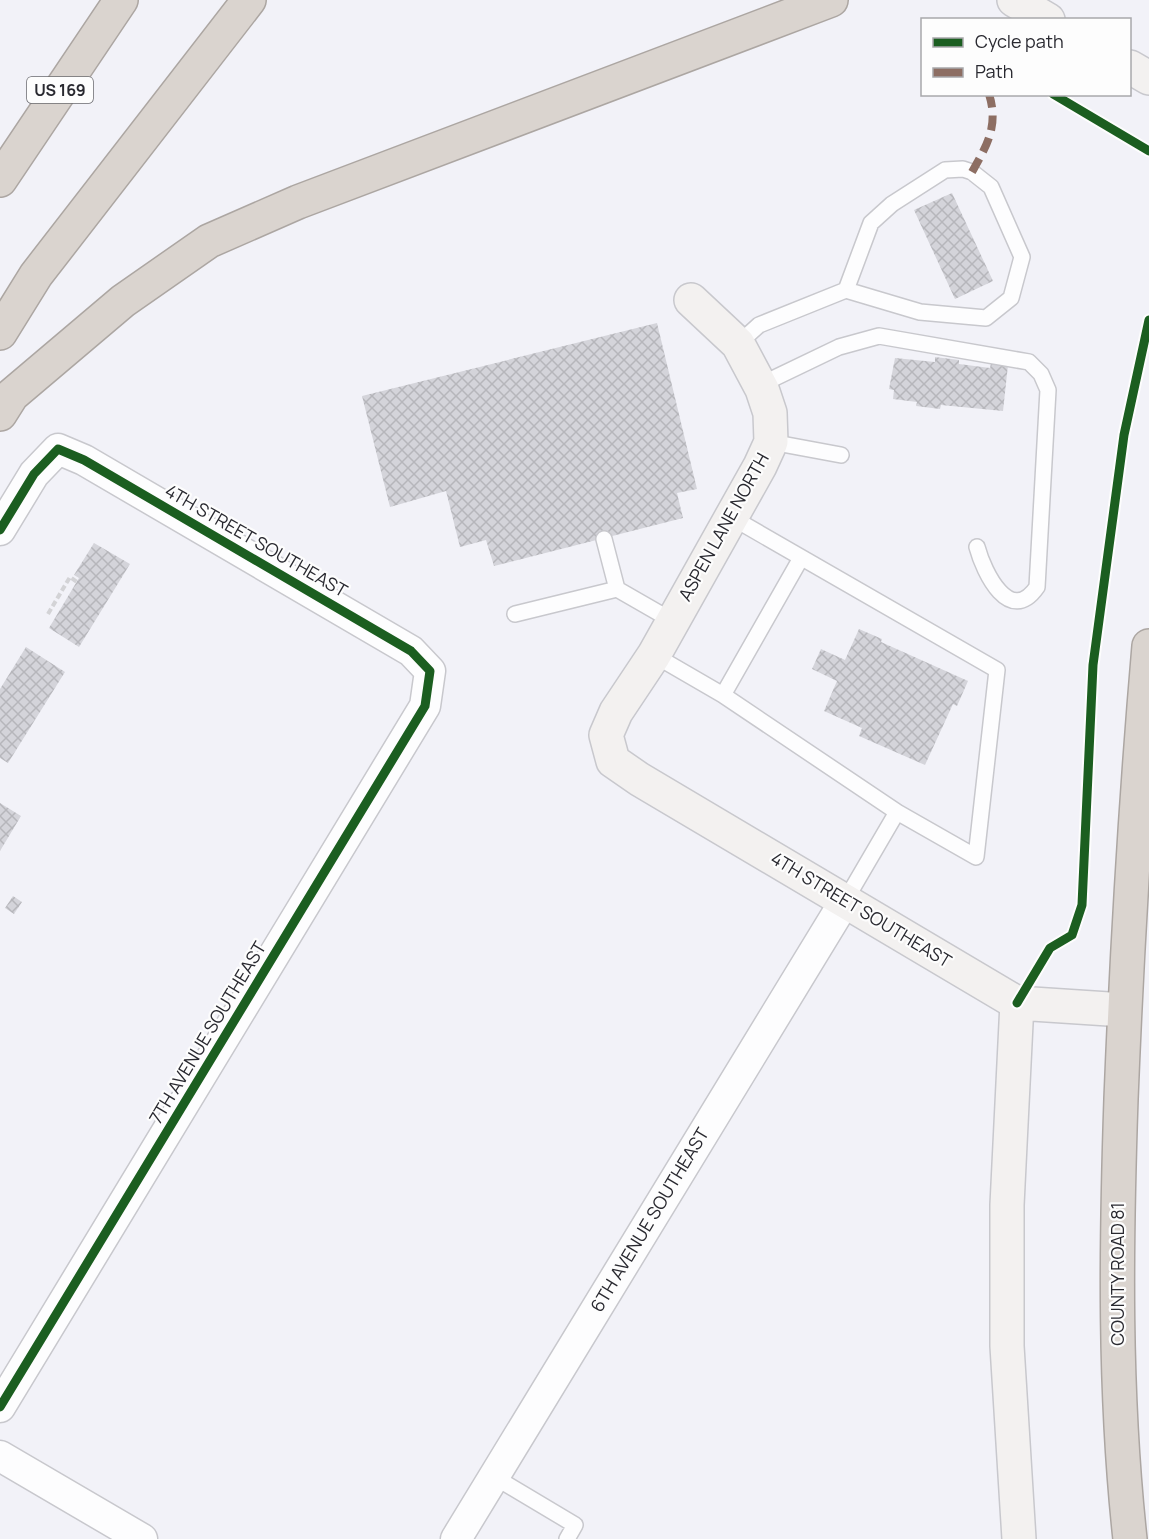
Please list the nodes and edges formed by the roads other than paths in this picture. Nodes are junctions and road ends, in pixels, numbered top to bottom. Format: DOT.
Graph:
graph roads {
  1 [pos="121,0"];
  2 [pos="249,0"];
  3 [pos="831,0"];
  4 [pos="1014,0"];
  5 [pos="1045,18"];
  6 [pos="1131,68"];
  7 [pos="1149,78"];
  8 [pos="0,180"];
  9 [pos="846,290"];
  10 [pos="691,300"];
  11 [pos="0,333"];
  12 [pos="738,345"];
  13 [pos="760,386"];
  14 [pos="0,414"];
  15 [pos="771,442"];
  16 [pos="841,455"];
  17 [pos="731,517"];
  18 [pos="0,530"];
  19 [pos="604,538"];
  20 [pos="977,548"];
  21 [pos="801,558"];
  22 [pos="617,589"];
  23 [pos="515,614"];
  24 [pos="671,620"];
  25 [pos="1149,646"];
  26 [pos="654,655"];
  27 [pos="430,671"];
  28 [pos="723,695"];
  29 [pos="613,761"];
  30 [pos="897,812"];
  31 [pos="845,901"];
  32 [pos="1017,1003"];
  33 [pos="1137,1010"];
  34 [pos="0,1407"];
  35 [pos="0,1456"];
  36 [pos="493,1476"];
  37 [pos="142,1539"];
  38 [pos="456,1539"];
  39 [pos="567,1539"];
  40 [pos="1019,1539"];
  41 [pos="1130,1539"];
  1 -- 8 [label="highway, US 169"];
  2 -- 11 [label="highway"];
  3 -- 14 [label="highway"];
  4 -- 5 [label="street"];
  6 -- 7 [label="street"];
  9 -- 9 [label="lane"];
  9 -- 12 [label="lane"];
  10 -- 12 [label="street, ASPEN LANE NORTH"];
  12 -- 13 [label="street, ASPEN LANE NORTH"];
  13 -- 15 [label="street, ASPEN LANE NORTH"];
  13 -- 20 [label="lane"];
  15 -- 16 [label="lane"];
  15 -- 17 [label="street, ASPEN LANE NORTH"];
  17 -- 21 [label="lane"];
  17 -- 24 [label="street, ASPEN LANE NORTH"];
  18 -- 27 [label="street, 4TH STREET SOUTHEAST"];
  19 -- 22 [label="lane"];
  21 -- 28 [label="lane"];
  21 -- 30 [label="lane"];
  22 -- 23 [label="lane"];
  22 -- 24 [label="lane"];
  24 -- 26 [label="street, ASPEN LANE NORTH"];
  25 -- 33 [label="highway, COUNTY ROAD 81"];
  26 -- 28 [label="lane"];
  26 -- 29 [label="street, ASPEN LANE NORTH"];
  27 -- 34 [label="street, 7TH AVENUE SOUTHEAST"];
  28 -- 30 [label="lane"];
  29 -- 31 [label="street, 4TH STREET SOUTHEAST"];
  30 -- 31 [label="lane"];
  31 -- 32 [label="street, 4TH STREET SOUTHEAST"];
  31 -- 36 [label="street, 6TH AVENUE SOUTHEAST"];
  32 -- 33 [label="street, 4TH STREET SOUTHEAST"];
  32 -- 40 [label="street"];
  33 -- 41 [label="highway, COUNTY ROAD 81"];
  35 -- 37 [label="street"];
  36 -- 38 [label="street, 6TH AVENUE SOUTHEAST"];
  36 -- 39 [label="lane"];
}
